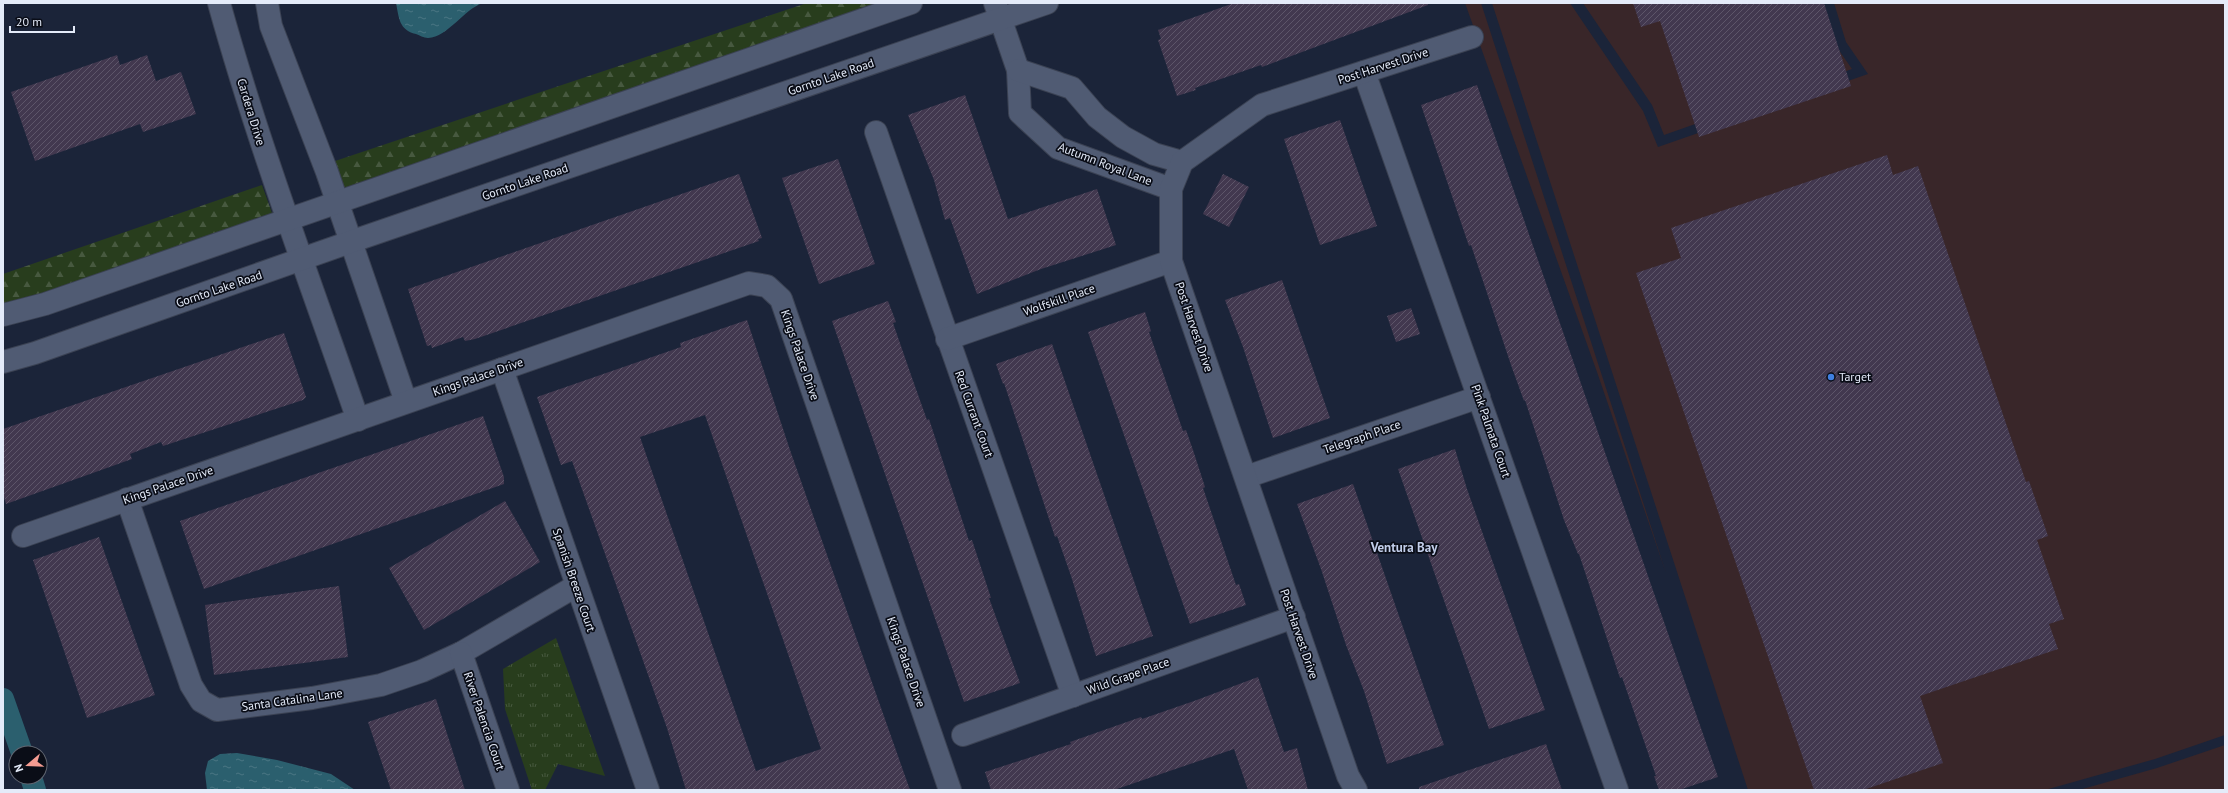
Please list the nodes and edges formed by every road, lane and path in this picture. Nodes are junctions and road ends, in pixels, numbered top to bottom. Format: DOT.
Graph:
graph roads {
  1 [pos="218,3"];
  2 [pos="267,3"];
  3 [pos="911,3"];
  4 [pos="1047,3"];
  5 [pos="998,11"];
  6 [pos="1472,37"];
  7 [pos="1018,70"];
  8 [pos="1364,72"];
  9 [pos="876,132"];
  10 [pos="1182,162"];
  11 [pos="1171,189"];
  12 [pos="336,202"];
  13 [pos="288,219"];
  14 [pos="350,242"];
  15 [pos="302,259"];
  16 [pos="1171,261"];
  17 [pos="3,315"];
  18 [pos="947,339"];
  19 [pos="3,362"];
  20 [pos="502,369"];
  21 [pos="1479,397"];
  22 [pos="406,402"];
  23 [pos="358,420"];
  24 [pos="1246,477"];
  25 [pos="127,499"];
  26 [pos="23,536"];
  27 [pos="576,586"];
  28 [pos="1294,617"];
  29 [pos="461,653"];
  30 [pos="1073,696"];
  31 [pos="963,734"];
  32 [pos="508,790"];
  33 [pos="648,790"];
  34 [pos="950,790"];
  35 [pos="1356,790"];
  36 [pos="1617,790"];
  1 -- 13 [label="street, Cardera Drive"];
  2 -- 12 [label="street"];
  3 -- 12 [label="street"];
  4 -- 5 [label="street, Gornto Lake Road"];
  5 -- 7 [label="street, Autumn Royal Lane"];
  5 -- 14 [label="street, Gornto Lake Road"];
  6 -- 8 [label="street, Post Harvest Drive"];
  7 -- 10 [label="street"];
  7 -- 11 [label="street, Autumn Royal Lane"];
  8 -- 10 [label="street, Post Harvest Drive"];
  8 -- 21 [label="street, Pink Palmata Court"];
  9 -- 18 [label="street, Red Currant Court"];
  10 -- 11 [label="street, Post Harvest Drive"];
  11 -- 16 [label="street, Post Harvest Drive"];
  12 -- 13 [label="street"];
  12 -- 14 [label="street"];
  13 -- 15 [label="street"];
  13 -- 17 [label="street"];
  14 -- 15 [label="street, Gornto Lake Road"];
  14 -- 22 [label="street"];
  15 -- 19 [label="street, Gornto Lake Road"];
  15 -- 23 [label="street"];
  16 -- 18 [label="street, Wolfskill Place"];
  16 -- 24 [label="street, Post Harvest Drive"];
  18 -- 30 [label="street, Red Currant Court"];
  20 -- 22 [label="street, Kings Palace Drive"];
  20 -- 27 [label="street, Spanish Breeze Court"];
  20 -- 34 [label="street, Kings Palace Drive"];
  21 -- 24 [label="street, Telegraph Place"];
  21 -- 36 [label="street, Pink Palmata Court"];
  22 -- 23 [label="street, Kings Palace Drive"];
  23 -- 25 [label="street, Kings Palace Drive"];
  24 -- 28 [label="street, Post Harvest Drive"];
  25 -- 26 [label="street, Kings Palace Drive"];
  25 -- 29 [label="street, Santa Catalina Lane"];
  27 -- 29 [label="street, Santa Catalina Lane"];
  27 -- 33 [label="street, Spanish Breeze Court"];
  28 -- 30 [label="street, Wild Grape Place"];
  28 -- 35 [label="street, Post Harvest Drive"];
  29 -- 32 [label="street, River Palencia Court"];
  30 -- 31 [label="street, Wild Grape Place"];
}
